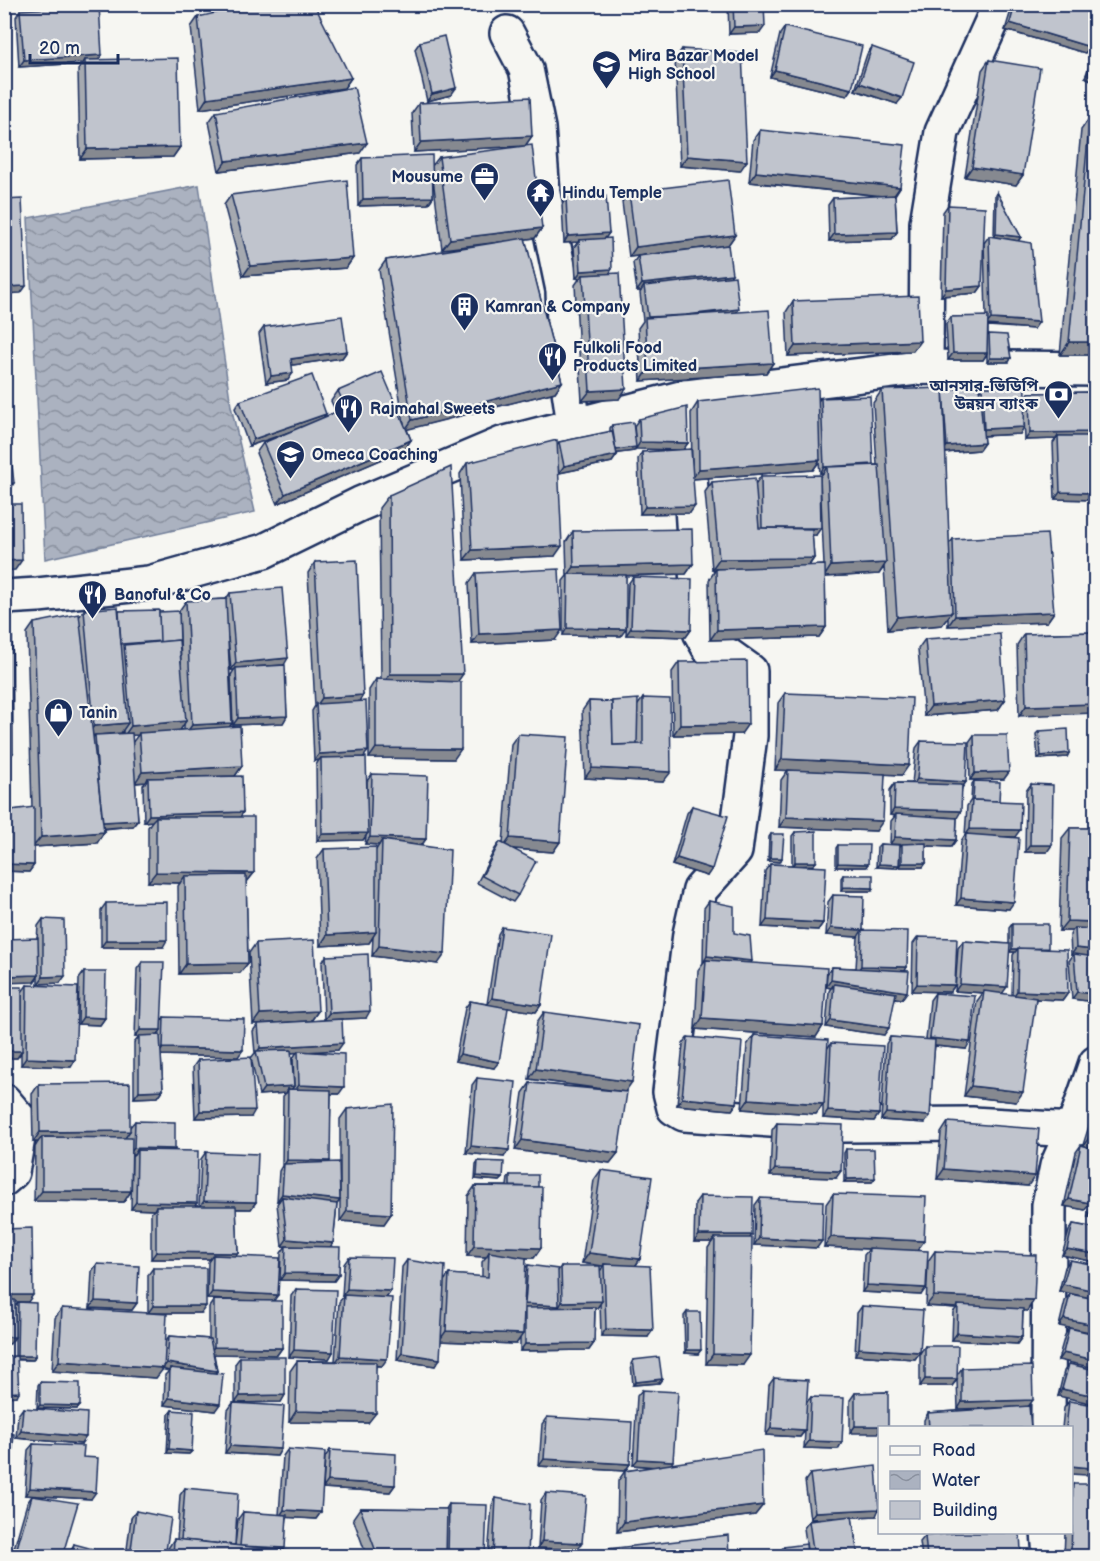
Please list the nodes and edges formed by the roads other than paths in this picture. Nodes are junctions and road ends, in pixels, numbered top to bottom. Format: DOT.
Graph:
graph roads {
  1 [pos="1000,4"];
  2 [pos="507,33"];
  3 [pos="926,367"];
  4 [pos="1095,369"];
  5 [pos="685,397"];
  6 [pos="574,425"];
  7 [pos="4,597"];
  8 [pos="1095,1064"];
  9 [pos="4,1101"];
  10 [pos="1073,1130"];
  11 [pos="4,1179"];
  12 [pos="1048,1426"];
  13 [pos="1048,1534"];
  14 [pos="1050,1557"];
  1 -- 3 [label="main road"];
  2 -- 6 [label="main road"];
  3 -- 4 [label="main road"];
  3 -- 5 [label="main road"];
  5 -- 6 [label="main road"];
  5 -- 10 [label="main road"];
  6 -- 7 [label="main road"];
  8 -- 10 [label="main road"];
  9 -- 11 [label="main road"];
  10 -- 12 [label="main road"];
  13 -- 14 [label="main road"];
}
